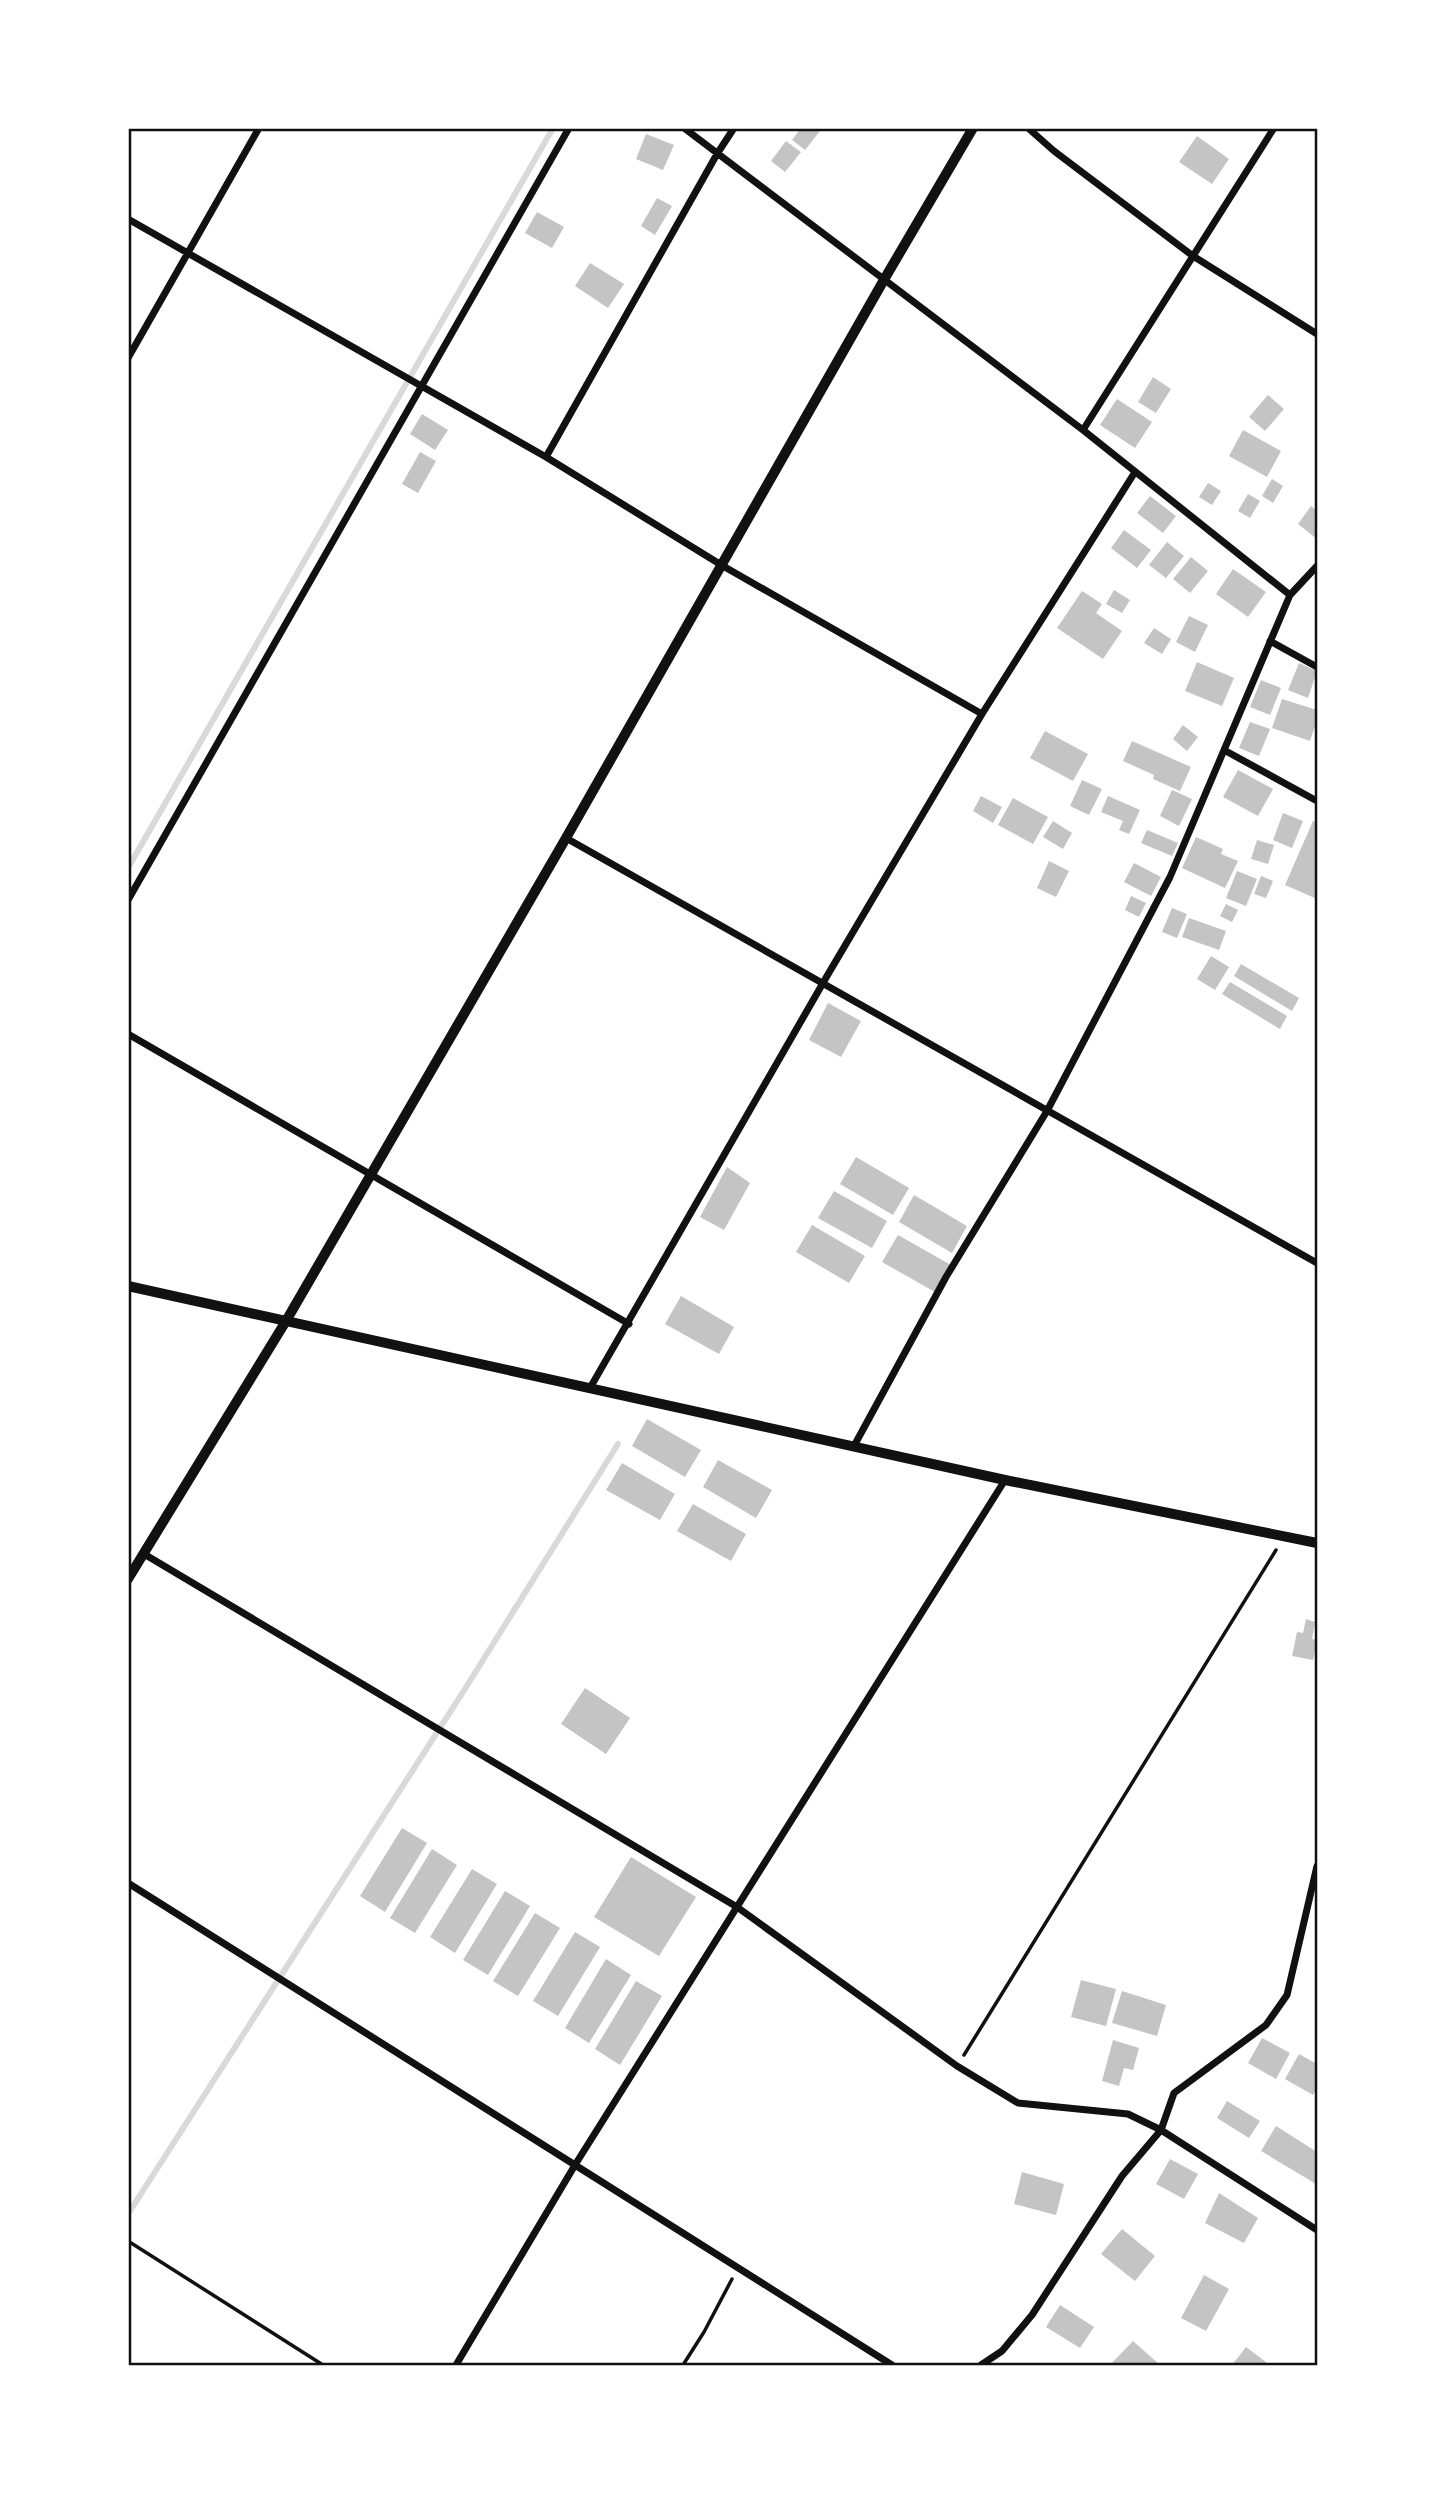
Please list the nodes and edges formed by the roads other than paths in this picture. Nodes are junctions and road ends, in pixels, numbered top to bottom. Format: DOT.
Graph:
graph roads {
  1 [pos="259,128"];
  2 [pos="569,128"];
  3 [pos="684,128"];
  4 [pos="734,128"];
  5 [pos="973,128"];
  6 [pos="1028,128"];
  7 [pos="1274,128"];
  8 [pos="717,154"];
  9 [pos="128,219"];
  10 [pos="187,253"];
  11 [pos="1193,256"];
  12 [pos="885,278"];
  13 [pos="1317,334"];
  14 [pos="128,358"];
  15 [pos="421,387"];
  16 [pos="1083,430"];
  17 [pos="547,457"];
  18 [pos="1135,472"];
  19 [pos="723,566"];
  20 [pos="1317,566"];
  21 [pos="1290,595"];
  22 [pos="1270,641"];
  23 [pos="1317,667"];
  24 [pos="982,714"];
  25 [pos="1224,750"];
  26 [pos="1317,802"];
  27 [pos="566,838"];
  28 [pos="128,900"];
  29 [pos="823,983"];
  30 [pos="128,1034"];
  31 [pos="1046,1111"];
  32 [pos="369,1175"];
  33 [pos="1317,1263"];
  34 [pos="128,1286"];
  35 [pos="286,1321"];
  36 [pos="629,1324"];
  37 [pos="590,1388"];
  38 [pos="854,1446"];
  39 [pos="1005,1480"];
  40 [pos="1317,1543"];
  41 [pos="144,1554"];
  42 [pos="128,1579"];
  43 [pos="1317,1866"];
  44 [pos="128,1882"];
  45 [pos="737,1907"];
  46 [pos="1161,2130"];
  47 [pos="575,2165"];
  48 [pos="1317,2230"];
  49 [pos="456,2365"];
  50 [pos="892,2365"];
  51 [pos="981,2365"];
  1 -- 10 [label="street"];
  2 -- 15 [label="street"];
  3 -- 8 [label="street"];
  4 -- 8 [label="street"];
  5 -- 12 [label="street"];
  6 -- 11 [label="street"];
  7 -- 11 [label="street"];
  8 -- 12 [label="street"];
  8 -- 17 [label="street"];
  9 -- 10 [label="street"];
  10 -- 14 [label="street"];
  10 -- 15 [label="street"];
  11 -- 13 [label="street"];
  11 -- 16 [label="street"];
  12 -- 16 [label="street"];
  12 -- 19 [label="street"];
  15 -- 17 [label="street"];
  15 -- 28 [label="street"];
  16 -- 18 [label="street"];
  17 -- 19 [label="street"];
  18 -- 21 [label="street"];
  18 -- 24 [label="street"];
  19 -- 24 [label="street"];
  19 -- 27 [label="street"];
  20 -- 21 [label="street"];
  21 -- 22 [label="street"];
  22 -- 23 [label="street"];
  22 -- 25 [label="street"];
  24 -- 29 [label="street"];
  25 -- 26 [label="street"];
  25 -- 31 [label="street"];
  27 -- 29 [label="street"];
  27 -- 32 [label="street"];
  29 -- 31 [label="street"];
  29 -- 36 [label="street"];
  30 -- 32 [label="street"];
  31 -- 33 [label="street"];
  31 -- 38 [label="street"];
  32 -- 35 [label="street"];
  32 -- 36 [label="street"];
  34 -- 35 [label="street"];
  35 -- 37 [label="street"];
  35 -- 41 [label="street"];
  36 -- 37 [label="street"];
  37 -- 38 [label="street"];
  38 -- 39 [label="street"];
  39 -- 40 [label="street"];
  39 -- 45 [label="street"];
  41 -- 42 [label="street"];
  41 -- 45 [label="street"];
  43 -- 46 [label="street"];
  44 -- 47 [label="street"];
  45 -- 46 [label="street"];
  45 -- 47 [label="street"];
  46 -- 48 [label="street"];
  46 -- 51 [label="street"];
  47 -- 49 [label="street"];
  47 -- 50 [label="street"];
}
